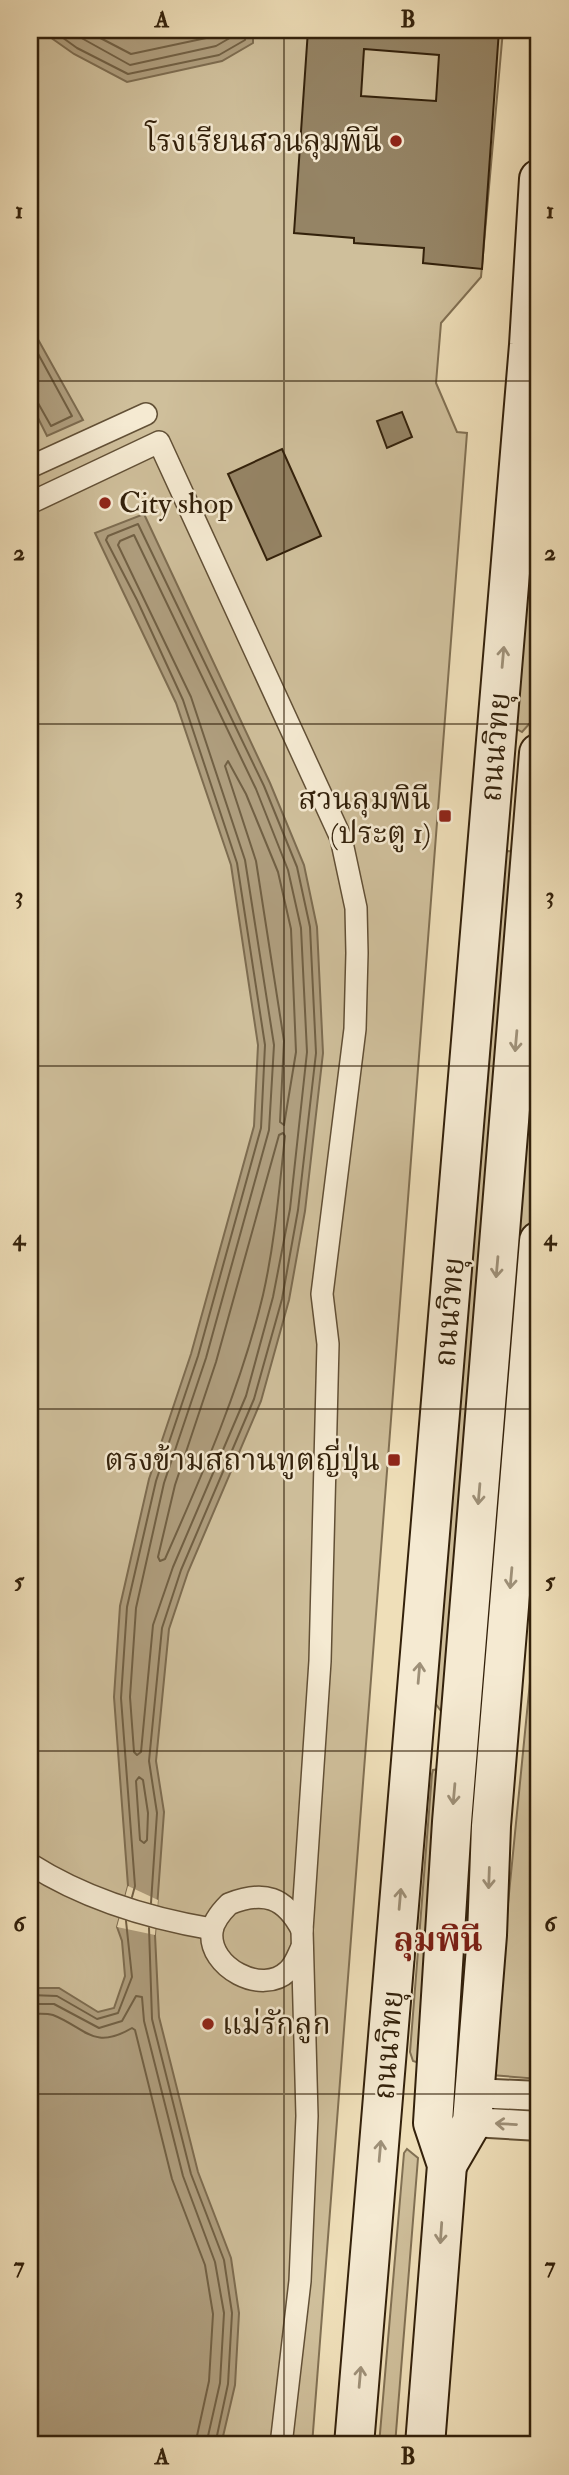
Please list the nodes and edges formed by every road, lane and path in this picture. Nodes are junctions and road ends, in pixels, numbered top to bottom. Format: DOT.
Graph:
graph roads {
  1 [pos="539,179"];
  2 [pos="146,414"];
  3 [pos="30,467"];
  4 [pos="30,503"];
  5 [pos="539,770"];
  6 [pos="493,774"];
  7 [pos="539,1241"];
  8 [pos="532,1404"];
  9 [pos="413,1748"];
  10 [pos="458,1752"];
  11 [pos="497,1755"];
  12 [pos="30,1864"];
  13 [pos="212,1929"];
  14 [pos="302,1937"];
  15 [pos="385,2088"];
  16 [pos="436,2091"];
  17 [pos="539,2096"];
  18 [pos="473,2107"];
  19 [pos="539,2126"];
  20 [pos="447,2165"];
  21 [pos="281,2445"];
  22 [pos="354,2445"];
  23 [pos="425,2445"];
  6 -- 1 [label="main road, ถนนวิทยุ, one-way"];
  2 -- 3 [label="street"];
  4 -- 14 [label="street"];
  5 -- 6 [label="main road"];
  5 -- 10 [label="main road, ถนนวิทยุ, one-way"];
  9 -- 6 [label="main road, ถนนวิทยุ, one-way"];
  7 -- 8 [label="main road, ถนนวิทยุ"];
  8 -- 11 [label="main road, ถนนวิทยุ, one-way"];
  9 -- 10 [label="main road"];
  15 -- 9 [label="main road, ถนนวิทยุ, one-way"];
  10 -- 11 [label="main road"];
  10 -- 16 [label="main road, ถนนวิทยุ, one-way"];
  11 -- 18 [label="main road, ถนนวิทยุ, one-way"];
  12 -- 13 [label="street"];
  13 -- 14 [label="street"];
  13 -- 14 [label="street"];
  14 -- 21 [label="street"];
  15 -- 16 [label="main road"];
  22 -- 15 [label="main road, ถนนวิทยุ, one-way"];
  16 -- 18 [label="main road"];
  16 -- 20 [label="main road, ถนนวิทยุ"];
  17 -- 18 [label="street"];
  19 -- 18 [label="street, one-way"];
  18 -- 20 [label="main road, ถนนวิทยุ"];
  20 -- 23 [label="main road, ถนนวิทยุ, one-way"];
}
